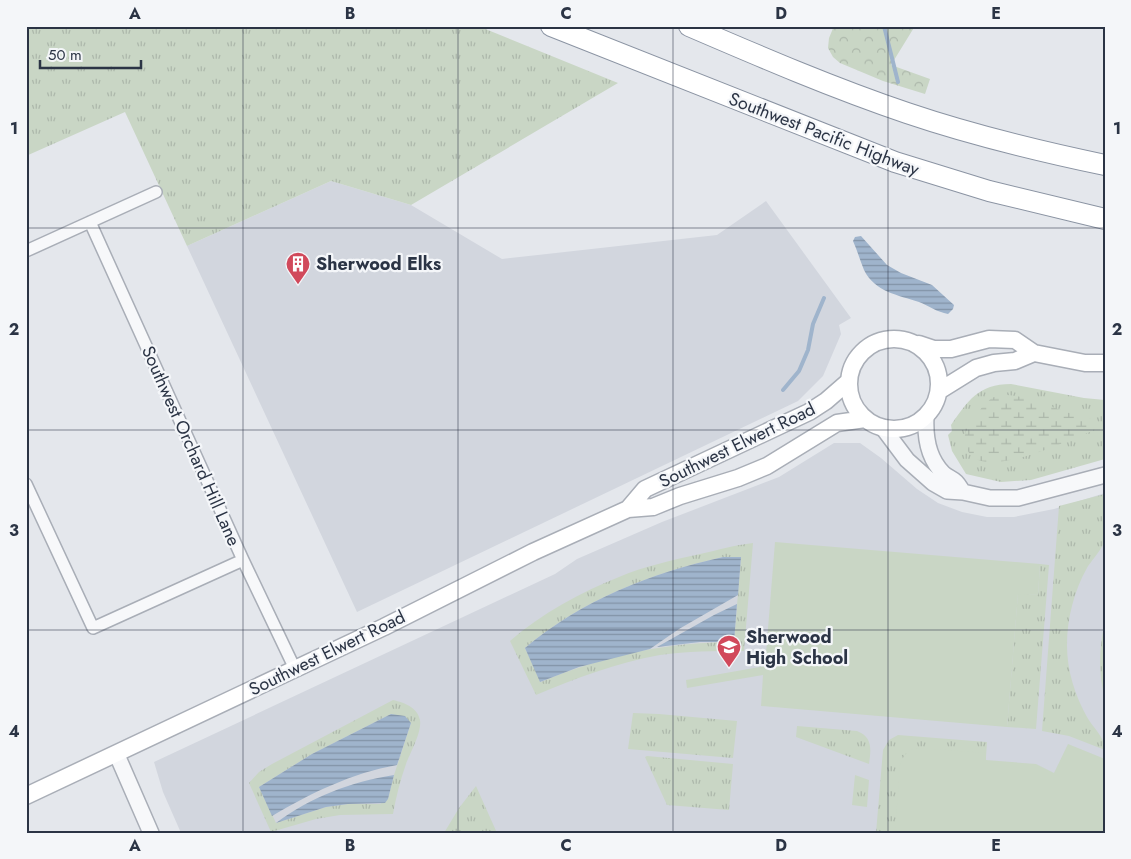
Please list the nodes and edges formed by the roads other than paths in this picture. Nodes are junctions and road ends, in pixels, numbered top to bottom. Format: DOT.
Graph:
graph roads {
  1 [pos="551,26"];
  2 [pos="689,26"];
  3 [pos="1105,165"];
  4 [pos="156,192"];
  5 [pos="1105,220"];
  6 [pos="90,222"];
  7 [pos="26,251"];
  8 [pos="913,342"];
  9 [pos="1034,353"];
  10 [pos="1105,363"];
  11 [pos="849,381"];
  12 [pos="939,391"];
  13 [pos="926,416"];
  14 [pos="865,419"];
  15 [pos="883,428"];
  16 [pos="1105,475"];
  17 [pos="26,484"];
  18 [pos="963,492"];
  19 [pos="628,509"];
  20 [pos="243,560"];
  21 [pos="295,669"];
  22 [pos="117,754"];
  23 [pos="26,796"];
  24 [pos="151,833"];
  1 -- 5 [label="highway, Southwest Pacific Highway"];
  2 -- 3 [label="highway"];
  4 -- 6 [label="street"];
  6 -- 7 [label="street"];
  6 -- 20 [label="street, Southwest Orchard Hill Lane"];
  8 -- 9 [label="main road"];
  8 -- 11 [label="main road"];
  8 -- 12 [label="main road"];
  9 -- 10 [label="main road"];
  9 -- 12 [label="main road"];
  11 -- 14 [label="main road"];
  11 -- 19 [label="main road, Southwest Elwert Road"];
  12 -- 13 [label="main road"];
  13 -- 15 [label="main road"];
  13 -- 18 [label="street"];
  14 -- 15 [label="main road"];
  14 -- 19 [label="main road, Southwest Elwert Road"];
  15 -- 18 [label="street"];
  16 -- 18 [label="street"];
  17 -- 20 [label="street"];
  19 -- 21 [label="main road, Southwest Elwert Road"];
  20 -- 21 [label="street, Southwest Orchard Hill Lane"];
  21 -- 22 [label="main road, Southwest Elwert Road"];
  22 -- 23 [label="main road, Southwest Elwert Road"];
  22 -- 24 [label="street"];
}
